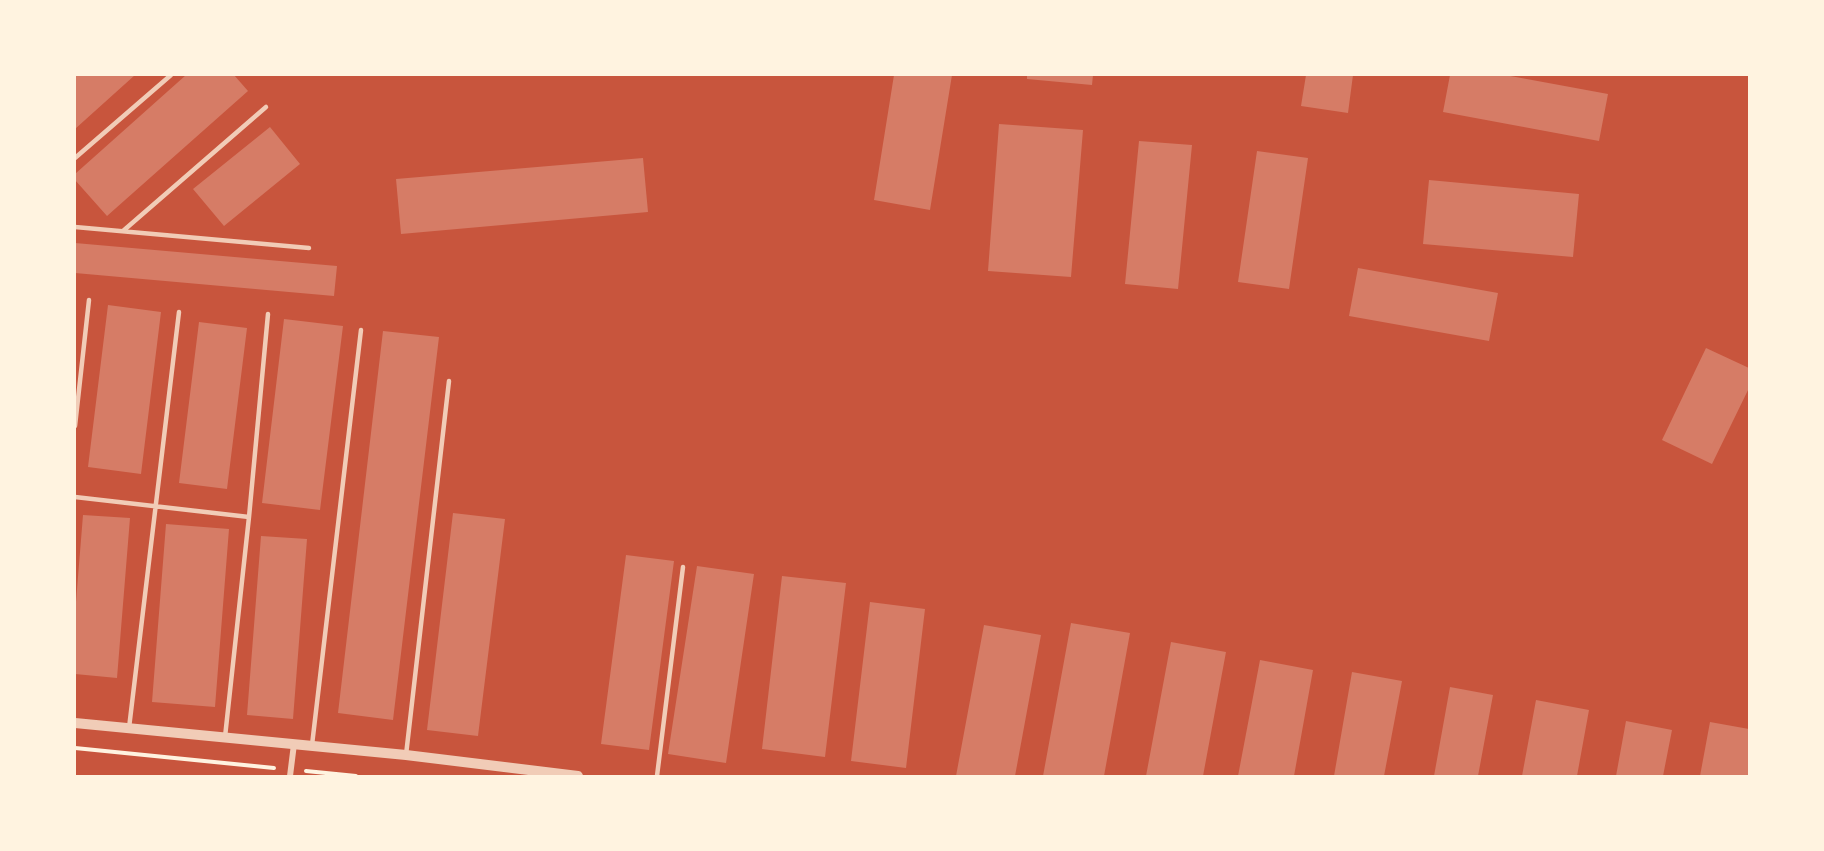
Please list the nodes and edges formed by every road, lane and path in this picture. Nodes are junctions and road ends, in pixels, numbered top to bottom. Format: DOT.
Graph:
graph roads {
  1 [pos="171,75"];
  2 [pos="266,107"];
  3 [pos="75,158"];
  4 [pos="75,227"];
  5 [pos="123,231"];
  6 [pos="309,248"];
  7 [pos="89,300"];
  8 [pos="178,312"];
  9 [pos="268,314"];
  10 [pos="361,330"];
  11 [pos="449,381"];
  12 [pos="75,426"];
  13 [pos="75,496"];
  14 [pos="155,506"];
  15 [pos="249,517"];
  16 [pos="683,567"];
  17 [pos="75,723"];
  18 [pos="129,728"];
  19 [pos="225,737"];
  20 [pos="294,743"];
  21 [pos="312,745"];
  22 [pos="75,748"];
  23 [pos="405,755"];
  24 [pos="290,773"];
  25 [pos="356,776"];
  26 [pos="578,776"];
  27 [pos="657,776"];
  1 -- 3 [label="lane"];
  2 -- 5 [label="lane"];
  4 -- 5 [label="lane"];
  5 -- 6 [label="lane"];
  7 -- 12 [label="lane"];
  8 -- 14 [label="lane"];
  9 -- 15 [label="lane"];
  10 -- 21 [label="lane"];
  11 -- 23 [label="lane"];
  13 -- 14 [label="lane"];
  14 -- 15 [label="lane"];
  14 -- 18 [label="lane"];
  15 -- 19 [label="lane"];
  16 -- 27 [label="lane"];
  17 -- 18 [label="street"];
  18 -- 19 [label="street"];
  19 -- 20 [label="street"];
  20 -- 21 [label="street"];
  20 -- 24 [label="street"];
  21 -- 23 [label="street"];
  22 -- 24 [label="path"];
  23 -- 26 [label="street"];
  24 -- 25 [label="path"];
}
